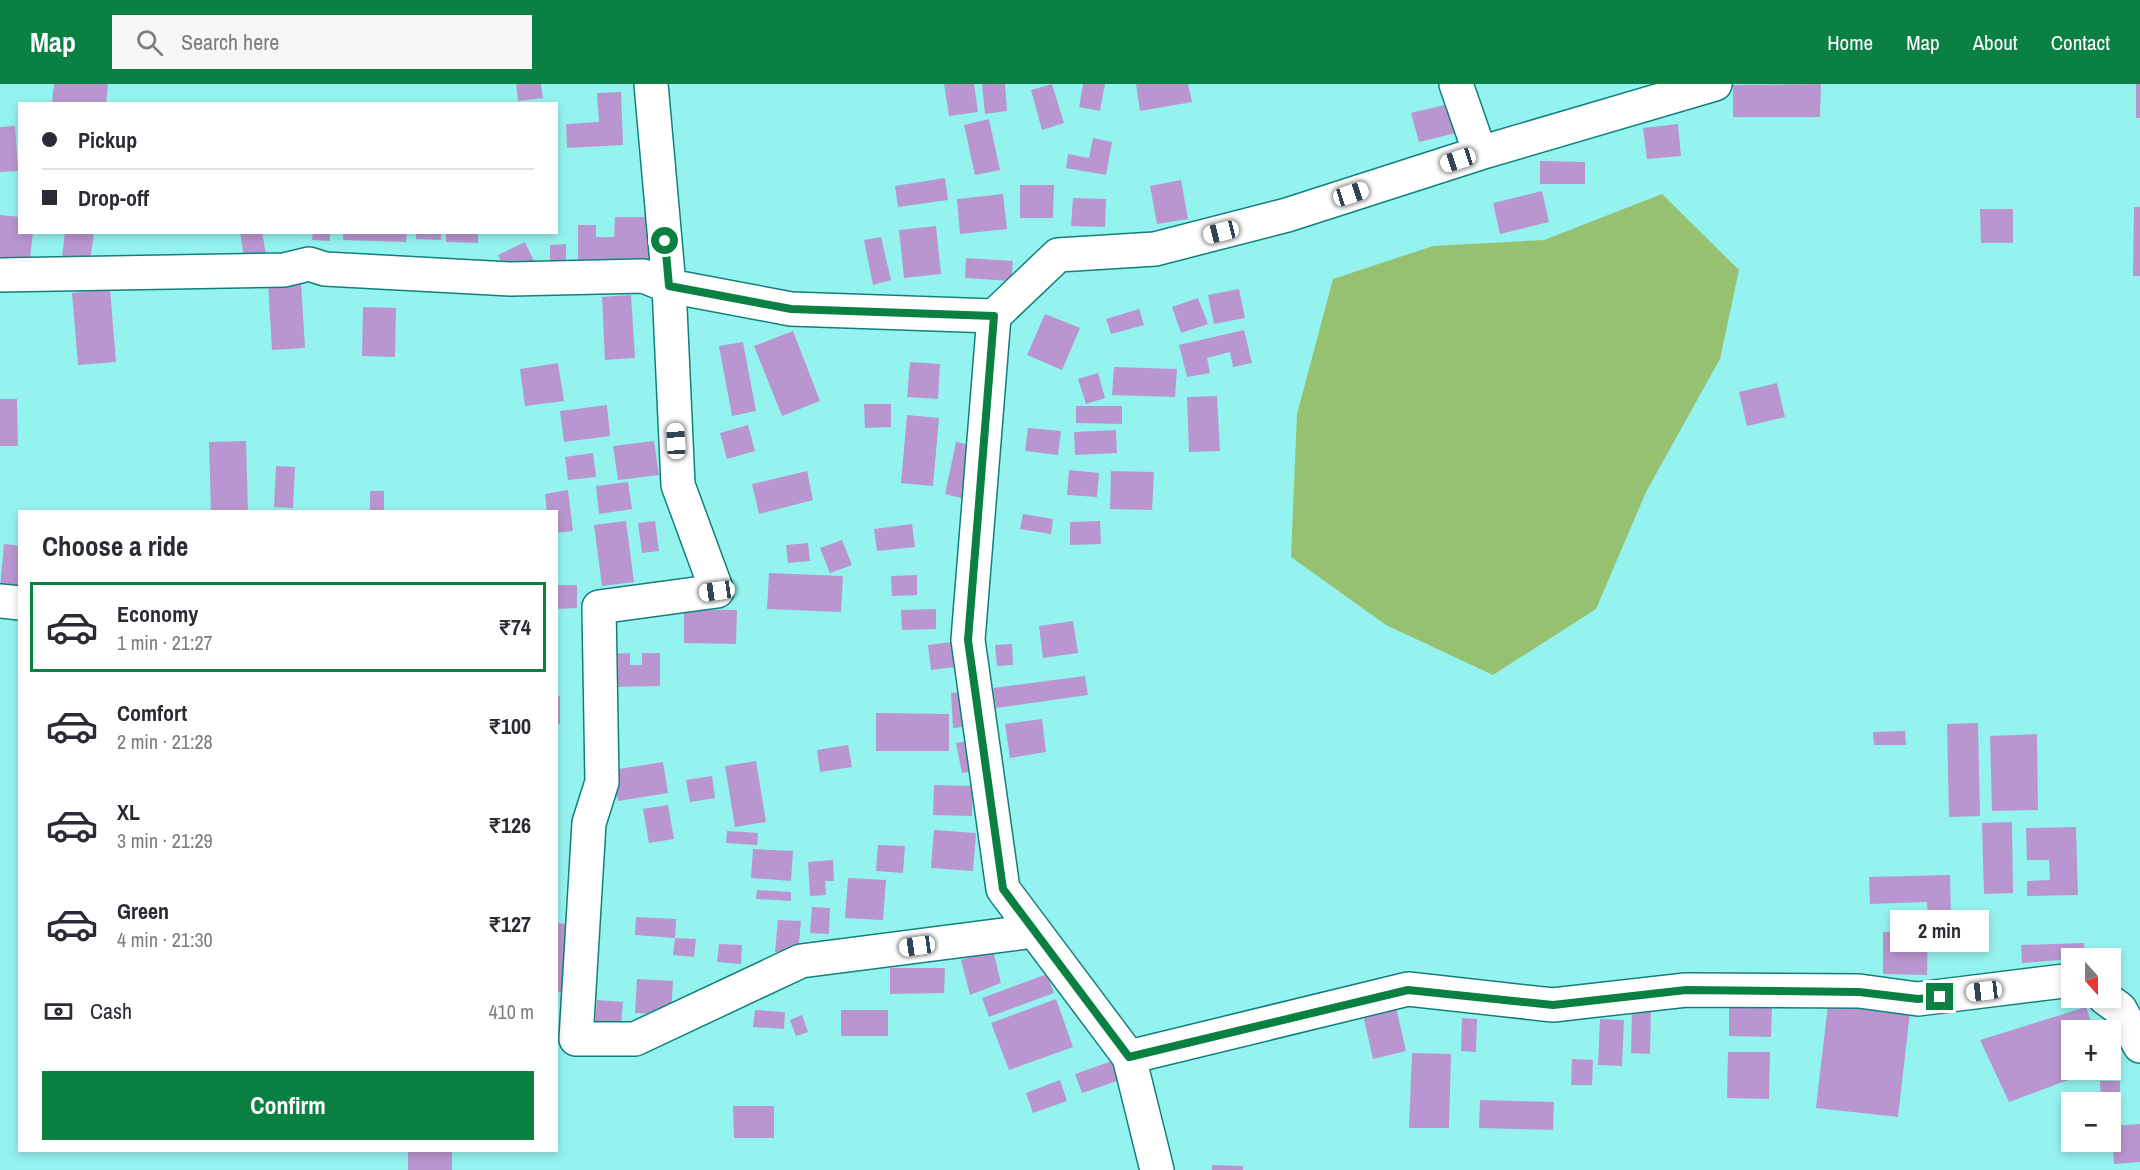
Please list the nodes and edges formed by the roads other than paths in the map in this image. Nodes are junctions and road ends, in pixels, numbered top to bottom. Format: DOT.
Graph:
graph roads {
  1 [pos="651,84"];
  2 [pos="1456,84"];
  3 [pos="1715,84"];
  4 [pos="1480,153"];
  5 [pos="0,275"];
  6 [pos="669,286"];
  7 [pos="994,316"];
  8 [pos="0,601"];
  9 [pos="18,603"];
  10 [pos="1034,931"];
  11 [pos="2061,981"];
  12 [pos="2119,1008"];
  13 [pos="2140,1046"];
  14 [pos="1129,1057"];
  15 [pos="1157,1170"];
  1 -- 6 [label="street"];
  2 -- 4 [label="street"];
  3 -- 4 [label="street"];
  4 -- 7 [label="street"];
  5 -- 6 [label="street"];
  6 -- 7 [label="street"];
  6 -- 10 [label="street"];
  7 -- 10 [label="street"];
  8 -- 9 [label="street"];
  10 -- 14 [label="street"];
  11 -- 14 [label="street"];
  12 -- 13 [label="street"];
  14 -- 15 [label="street"];
}
